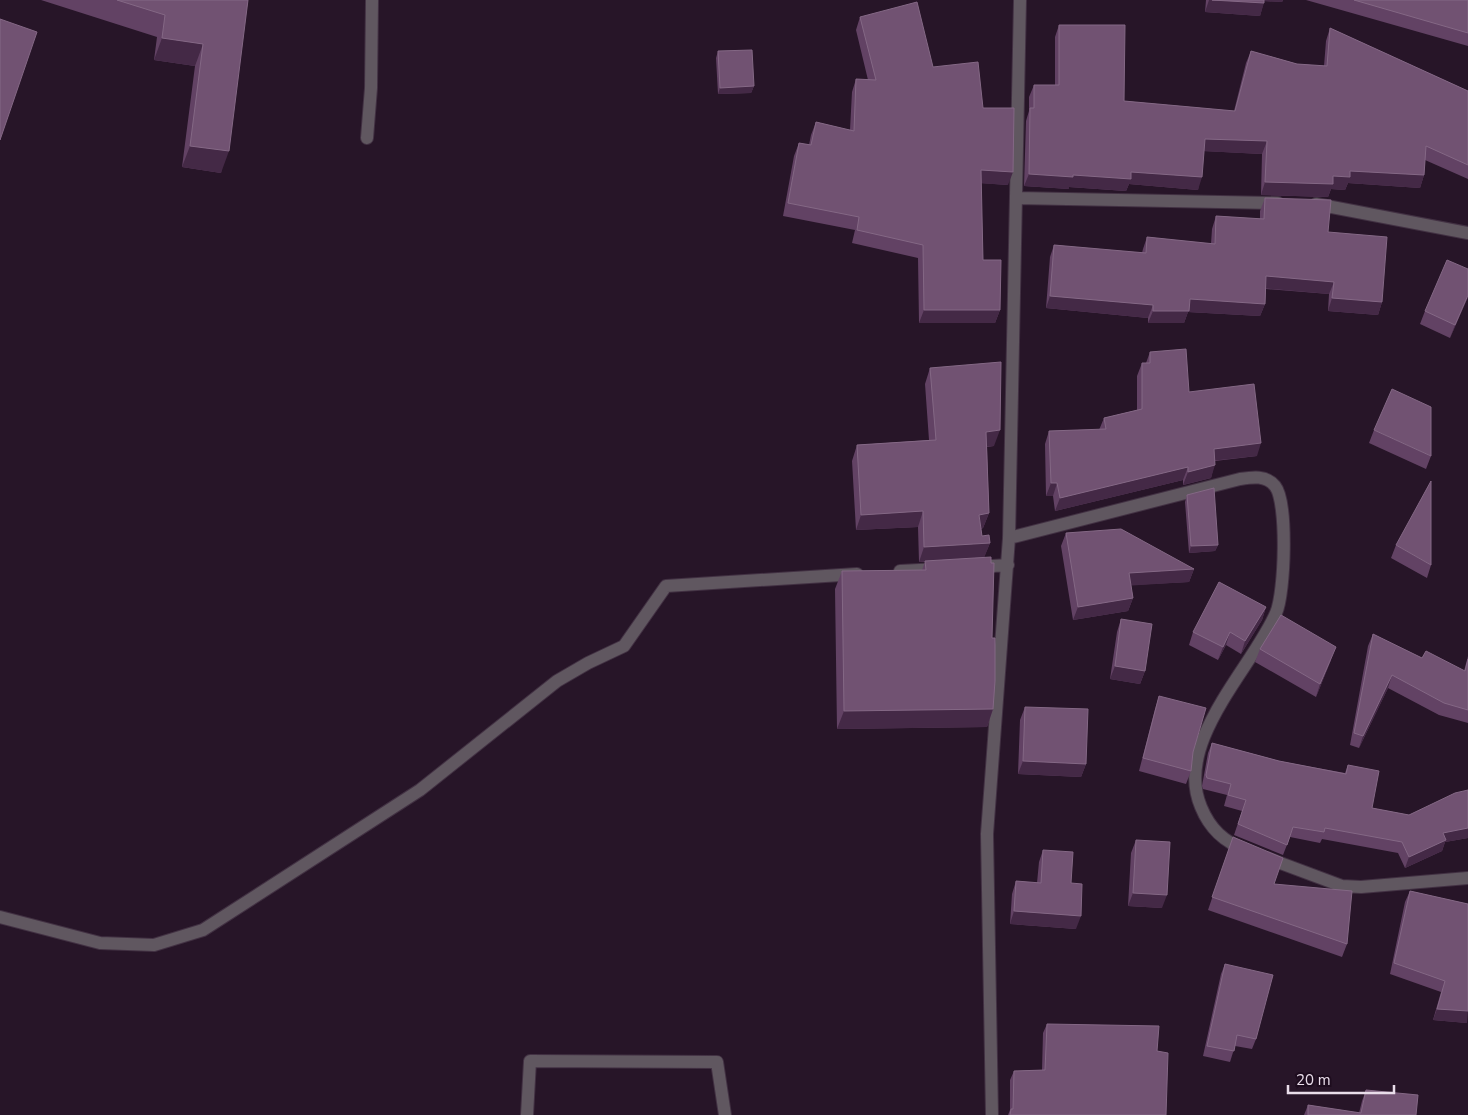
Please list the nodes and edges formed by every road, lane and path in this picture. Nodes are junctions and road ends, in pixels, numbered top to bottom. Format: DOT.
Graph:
graph roads {
  1 [pos="372,0"];
  2 [pos="1020,0"];
  3 [pos="367,138"];
  4 [pos="1016,198"];
  5 [pos="1468,233"];
  6 [pos="1009,538"];
  7 [pos="1008,565"];
  8 [pos="968,567"];
  9 [pos="949,568"];
  10 [pos="890,572"];
  11 [pos="871,573"];
  12 [pos="1468,878"];
  13 [pos="0,917"];
  14 [pos="527,1115"];
  15 [pos="725,1115"];
  16 [pos="992,1115"];
  1 -- 3 [label="street"];
  2 -- 4 [label="street"];
  4 -- 5 [label="street"];
  4 -- 6 [label="street"];
  6 -- 7 [label="street"];
  6 -- 12 [label="street"];
  7 -- 8 [label="street"];
  7 -- 16 [label="street"];
  9 -- 10 [label="street"];
  11 -- 13 [label="street"];
  14 -- 15 [label="street"];
}
